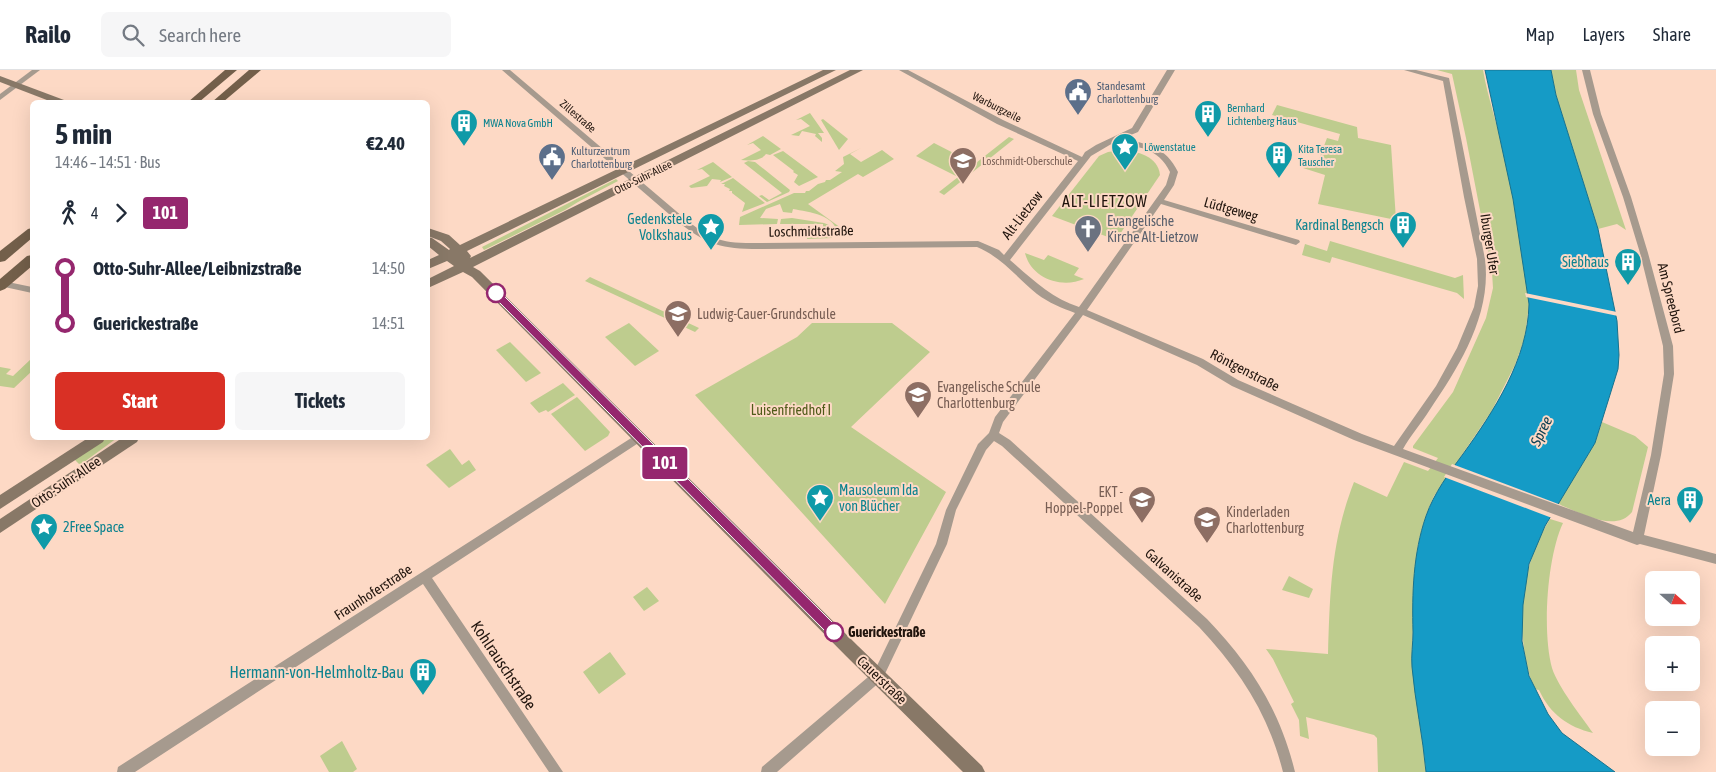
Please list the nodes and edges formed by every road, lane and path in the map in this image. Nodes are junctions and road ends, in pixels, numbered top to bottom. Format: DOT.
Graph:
graph roads {
  1 [pos="36,70"];
  2 [pos="232,70"];
  3 [pos="256,70"];
  4 [pos="506,70"];
  5 [pos="831,70"];
  6 [pos="858,70"];
  7 [pos="903,70"];
  8 [pos="1171,70"];
  9 [pos="1408,70"];
  10 [pos="1586,70"];
  11 [pos="0,79"];
  12 [pos="15,86"];
  13 [pos="0,98"];
  14 [pos="54,100"];
  15 [pos="195,100"];
  16 [pos="219,100"];
  17 [pos="1132,133"];
  18 [pos="1114,141"];
  19 [pos="1137,144"];
  20 [pos="1083,160"];
  21 [pos="623,170"];
  22 [pos="635,180"];
  23 [pos="1159,201"];
  24 [pos="430,233"];
  25 [pos="30,234"];
  26 [pos="1296,242"];
  27 [pos="430,243"];
  28 [pos="459,250"];
  29 [pos="447,256"];
  30 [pos="0,258"];
  31 [pos="1005,260"];
  32 [pos="30,261"];
  33 [pos="430,264"];
  34 [pos="468,266"];
  35 [pos="430,283"];
  36 [pos="1,285"];
  37 [pos="30,290"];
  38 [pos="1081,312"];
  39 [pos="993,435"];
  40 [pos="639,437"];
  41 [pos="95,440"];
  42 [pos="129,440"];
  43 [pos="1396,452"];
  44 [pos="0,503"];
  45 [pos="0,527"];
  46 [pos="1637,540"];
  47 [pos="1716,559"];
  48 [pos="424,576"];
  49 [pos="878,676"];
  50 [pos="123,772"];
  51 [pos="557,772"];
  52 [pos="768,772"];
  53 [pos="976,772"];
  54 [pos="1289,772"];
  1 -- 12 [label="street"];
  2 -- 15 [label="main road"];
  3 -- 16 [label="main road"];
  4 -- 21 [label="street, Zillestraße"];
  5 -- 21 [label="main road, Otto-Suhr-Allee"];
  6 -- 22 [label="main road, Otto-Suhr-Allee"];
  7 -- 20 [label="street, Warburgzeile"];
  8 -- 17 [label="street"];
  9 -- 43 [label="street, Iburger Ufer"];
  10 -- 46 [label="street, Am Spreebord"];
  11 -- 12 [label="main road"];
  12 -- 13 [label="street"];
  12 -- 14 [label="main road"];
  17 -- 18 [label="street, Alt-Lietzow"];
  17 -- 19 [label="street"];
  18 -- 19 [label="street"];
  18 -- 20 [label="street, Alt-Lietzow"];
  19 -- 23 [label="street"];
  20 -- 31 [label="street, Alt-Lietzow"];
  21 -- 22 [label="street, Zillestraße"];
  21 -- 28 [label="main road, Otto-Suhr-Allee"];
  22 -- 31 [label="street, Loschmidtstraße"];
  22 -- 34 [label="main road, Otto-Suhr-Allee"];
  23 -- 26 [label="street, Lüdtgeweg"];
  23 -- 38 [label="street"];
  24 -- 28 [label="street, Cauerstraße"];
  25 -- 30 [label="main road"];
  27 -- 29 [label="main road"];
  28 -- 29 [label="main road, Otto-Suhr-Allee"];
  28 -- 34 [label="street, Cauerstraße"];
  29 -- 33 [label="main road, Otto-Suhr-Allee"];
  29 -- 34 [label="main road"];
  31 -- 38 [label="street, Alt-Lietzow"];
  32 -- 36 [label="main road"];
  34 -- 35 [label="main road, Otto-Suhr-Allee"];
  34 -- 40 [label="main road, Cauerstraße"];
  36 -- 37 [label="street"];
  38 -- 39 [label="street"];
  38 -- 43 [label="street, Röntgenstraße"];
  39 -- 49 [label="street"];
  39 -- 54 [label="street, Galvanistraße"];
  40 -- 48 [label="street, Fraunhoferstraße"];
  40 -- 49 [label="main road, Cauerstraße"];
  41 -- 44 [label="main road, Otto-Suhr-Allee"];
  42 -- 45 [label="main road, Otto-Suhr-Allee"];
  43 -- 46 [label="street, Röntgenstraße"];
  46 -- 47 [label="street, Röntgenstraße"];
  48 -- 50 [label="street, Fraunhoferstraße"];
  48 -- 51 [label="street, Kohlrauschstraße"];
  49 -- 52 [label="street"];
  49 -- 53 [label="main road, Cauerstraße"];
}
